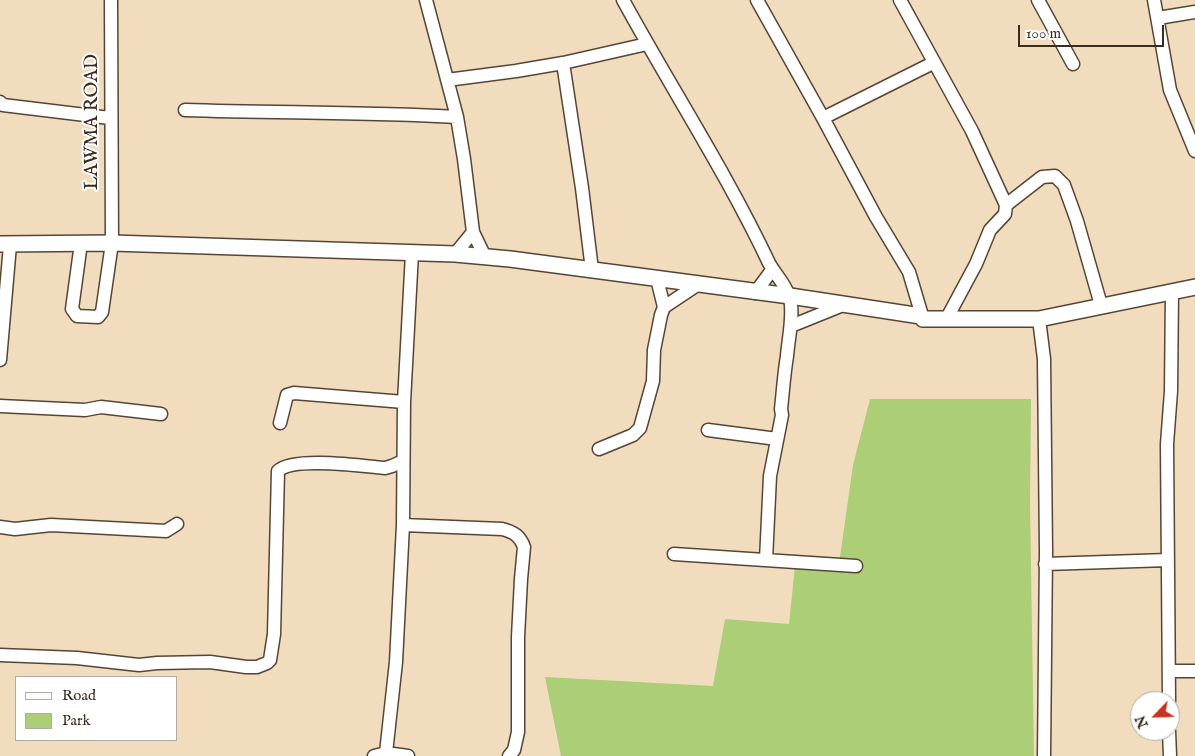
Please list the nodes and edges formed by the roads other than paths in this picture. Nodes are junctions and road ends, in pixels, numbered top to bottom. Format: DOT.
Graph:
graph roads {
  1 [pos="111,0"];
  2 [pos="426,0"];
  3 [pos="623,0"];
  4 [pos="757,0"];
  5 [pos="900,0"];
  6 [pos="1038,0"];
  7 [pos="1154,0"];
  8 [pos="1195,12"];
  9 [pos="1158,18"];
  10 [pos="647,44"];
  11 [pos="563,63"];
  12 [pos="933,63"];
  13 [pos="1073,64"];
  14 [pos="447,80"];
  15 [pos="0,102"];
  16 [pos="185,110"];
  17 [pos="457,117"];
  18 [pos="110,118"];
  19 [pos="823,118"];
  20 [pos="1195,151"];
  21 [pos="1006,205"];
  22 [pos="473,232"];
  23 [pos="81,243"];
  24 [pos="112,243"];
  25 [pos="5,244"];
  26 [pos="412,253"];
  27 [pos="455,254"];
  28 [pos="485,257"];
  29 [pos="592,270"];
  30 [pos="772,270"];
  31 [pos="657,279"];
  32 [pos="697,285"];
  33 [pos="1195,287"];
  34 [pos="1172,291"];
  35 [pos="755,293"];
  36 [pos="790,296"];
  37 [pos="843,305"];
  38 [pos="1102,305"];
  39 [pos="664,307"];
  40 [pos="947,318"];
  41 [pos="1039,318"];
  42 [pos="923,319"];
  43 [pos="791,326"];
  44 [pos="0,360"];
  45 [pos="404,402"];
  46 [pos="0,406"];
  47 [pos="161,414"];
  48 [pos="280,423"];
  49 [pos="708,430"];
  50 [pos="777,439"];
  51 [pos="599,449"];
  52 [pos="403,461"];
  53 [pos="177,524"];
  54 [pos="403,525"];
  55 [pos="0,527"];
  56 [pos="674,554"];
  57 [pos="766,560"];
  58 [pos="1168,560"];
  59 [pos="1045,564"];
  60 [pos="856,566"];
  61 [pos="0,655"];
  62 [pos="1169,671"];
  63 [pos="1195,671"];
  64 [pos="1169,691"];
  65 [pos="1170,741"];
  66 [pos="386,753"];
  67 [pos="374,756"];
  68 [pos="408,756"];
  69 [pos="509,756"];
  70 [pos="1044,756"];
  71 [pos="1170,756"];
  1 -- 18 [label="street, LAWMA ROAD"];
  2 -- 14 [label="street"];
  3 -- 10 [label="street"];
  4 -- 19 [label="street"];
  5 -- 12 [label="street"];
  6 -- 13 [label="street"];
  7 -- 9 [label="street"];
  8 -- 9 [label="street"];
  9 -- 20 [label="street"];
  10 -- 11 [label="street"];
  10 -- 30 [label="street"];
  11 -- 14 [label="street"];
  11 -- 29 [label="street"];
  12 -- 19 [label="street"];
  12 -- 21 [label="street"];
  14 -- 17 [label="street"];
  15 -- 18 [label="street"];
  16 -- 17 [label="street"];
  17 -- 22 [label="street"];
  18 -- 24 [label="street, LAWMA ROAD"];
  19 -- 42 [label="street"];
  21 -- 38 [label="street"];
  21 -- 40 [label="street"];
  22 -- 27 [label="street"];
  22 -- 28 [label="street"];
  23 -- 24 [label="main road"];
  23 -- 24 [label="street, LAWMA ROAD"];
  23 -- 25 [label="main road"];
  24 -- 26 [label="main road"];
  25 -- 44 [label="street"];
  26 -- 27 [label="main road"];
  26 -- 45 [label="street"];
  27 -- 28 [label="main road"];
  28 -- 29 [label="main road"];
  29 -- 31 [label="main road"];
  30 -- 35 [label="street"];
  30 -- 36 [label="street"];
  31 -- 32 [label="main road"];
  31 -- 39 [label="street"];
  32 -- 35 [label="main road"];
  32 -- 39 [label="street"];
  33 -- 34 [label="main road"];
  34 -- 38 [label="main road"];
  34 -- 58 [label="street"];
  35 -- 36 [label="main road"];
  36 -- 37 [label="main road"];
  36 -- 43 [label="street"];
  37 -- 42 [label="main road"];
  37 -- 43 [label="street"];
  38 -- 41 [label="main road"];
  39 -- 51 [label="street"];
  40 -- 41 [label="main road"];
  40 -- 42 [label="main road"];
  41 -- 59 [label="street"];
  43 -- 50 [label="street"];
  45 -- 48 [label="street"];
  45 -- 52 [label="street"];
  46 -- 47 [label="street"];
  49 -- 50 [label="street"];
  50 -- 57 [label="street"];
  52 -- 54 [label="street"];
  52 -- 61 [label="street"];
  53 -- 55 [label="street"];
  54 -- 66 [label="street"];
  54 -- 69 [label="street"];
  56 -- 57 [label="street"];
  57 -- 60 [label="street"];
  58 -- 59 [label="street"];
  58 -- 62 [label="street"];
  59 -- 70 [label="street"];
  62 -- 63 [label="street"];
  62 -- 64 [label="street"];
  65 -- 71 [label="street"];
  66 -- 67 [label="street"];
  66 -- 68 [label="street"];
}
